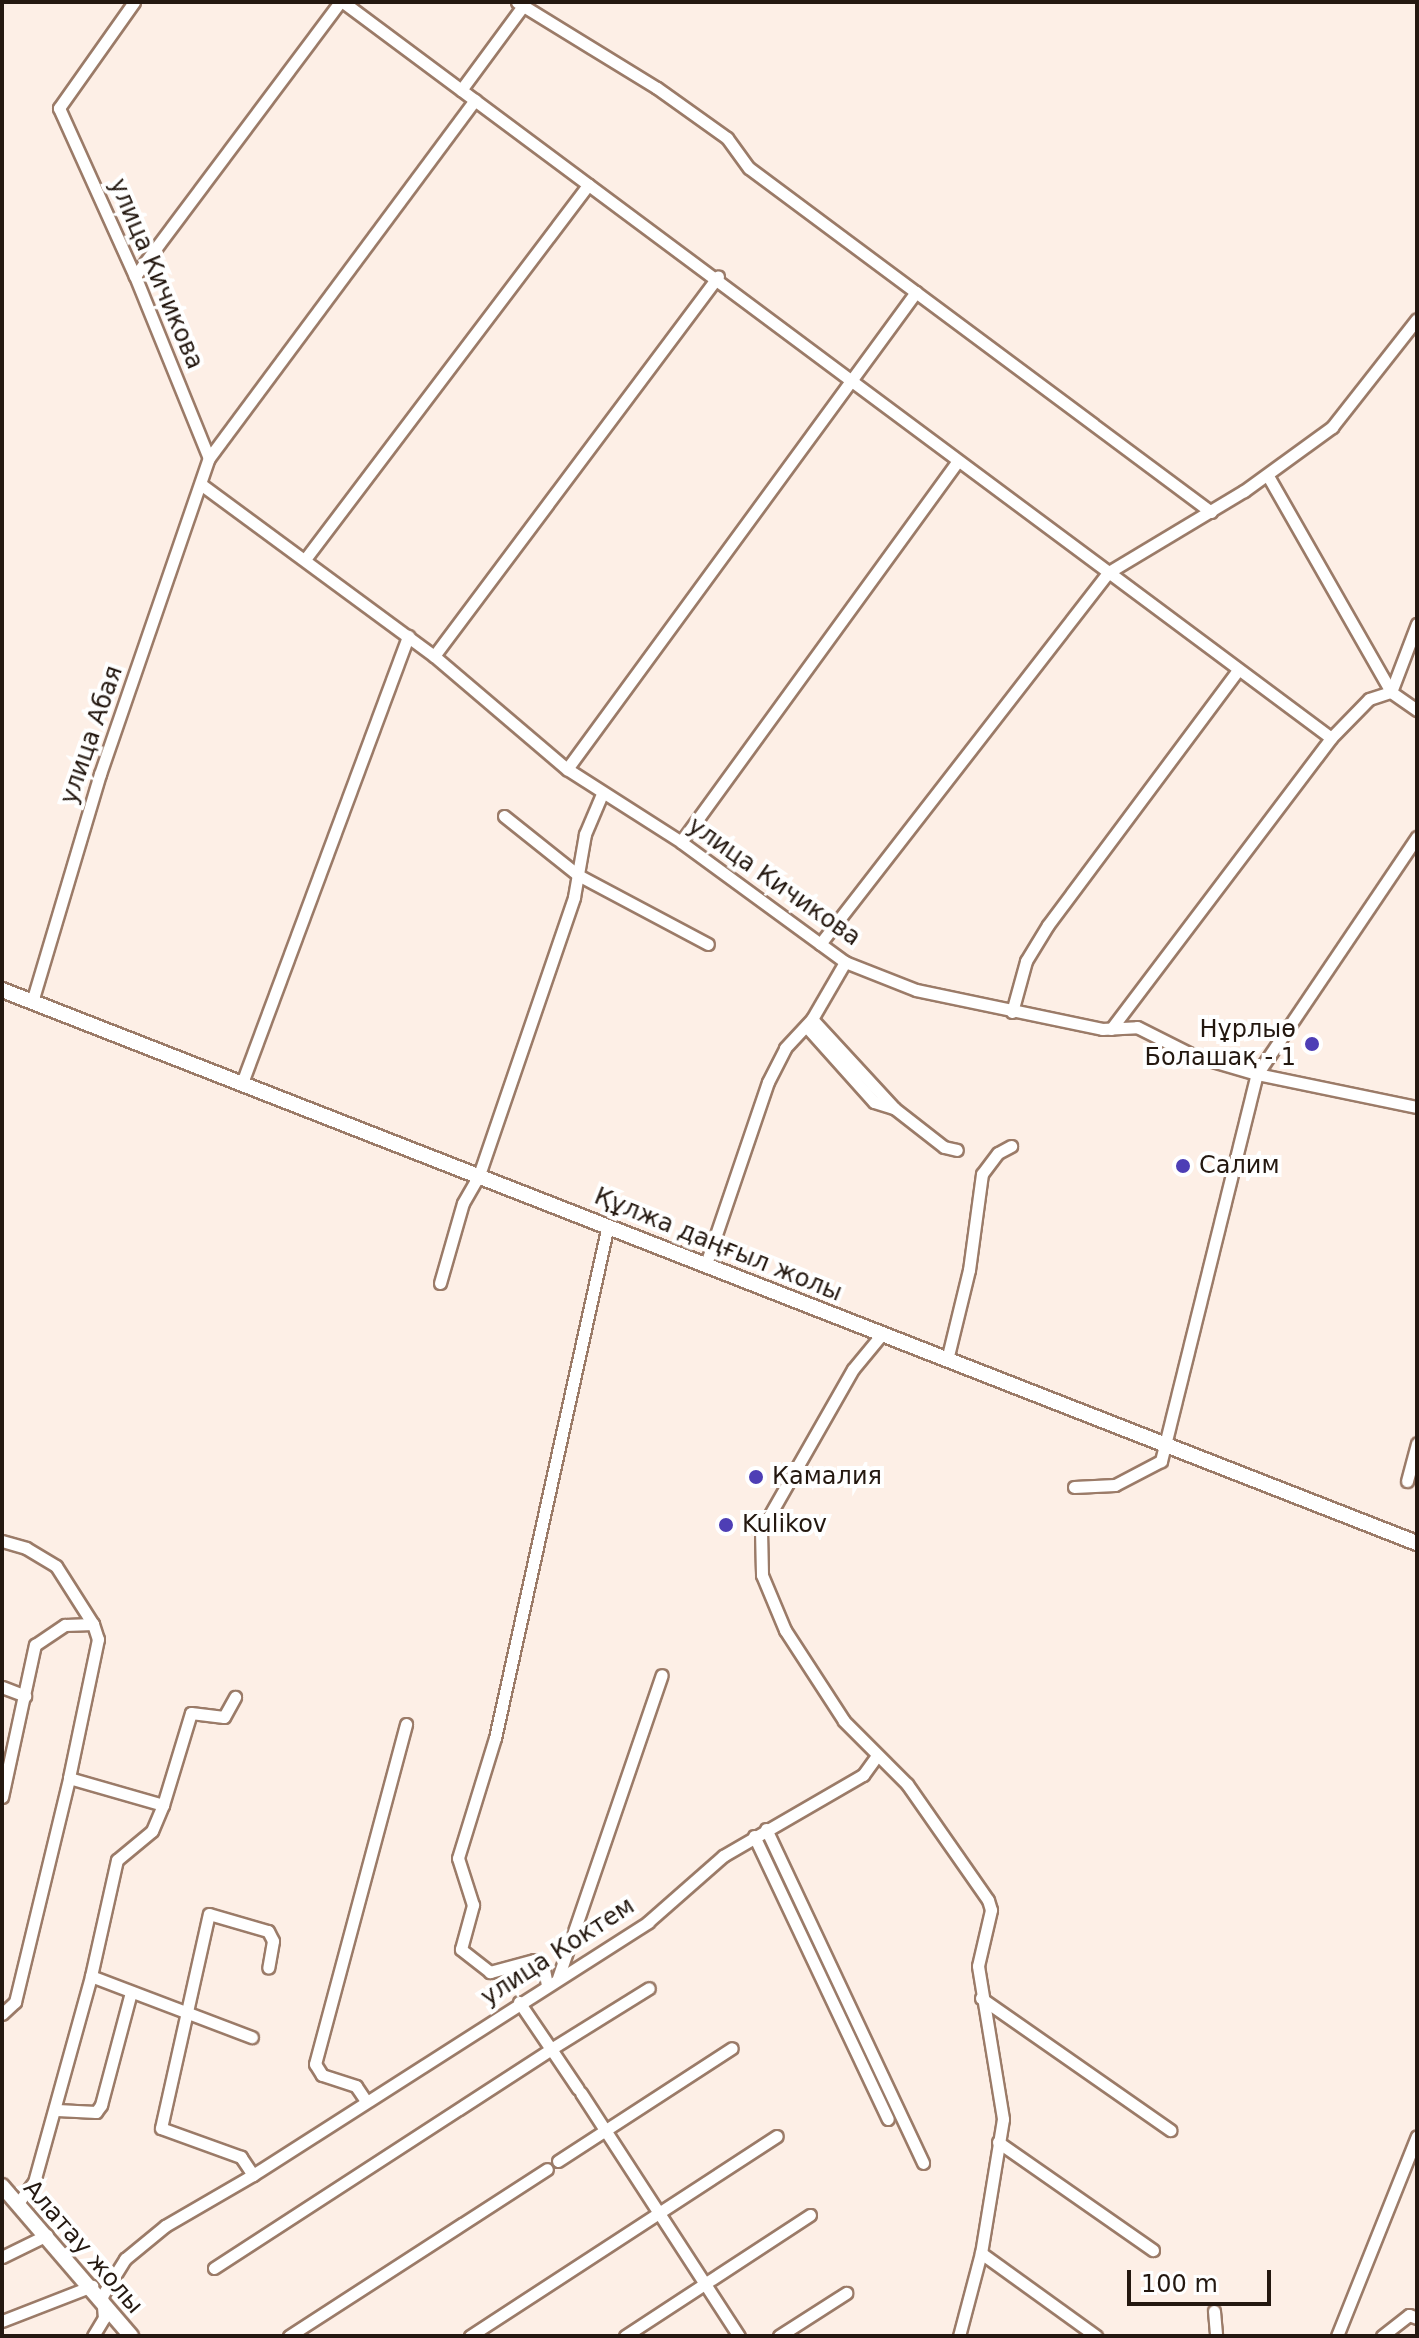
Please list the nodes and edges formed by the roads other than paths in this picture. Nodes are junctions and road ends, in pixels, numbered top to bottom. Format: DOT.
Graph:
graph roads {
  1 [pos="134,2"];
  2 [pos="341,2"];
  3 [pos="520,4"];
  4 [pos="461,90"];
  5 [pos="475,100"];
  6 [pos="588,185"];
  7 [pos="135,276"];
  8 [pos="718,277"];
  9 [pos="916,292"];
  10 [pos="1417,319"];
  11 [pos="855,379"];
  12 [pos="209,458"];
  13 [pos="957,462"];
  14 [pos="1268,476"];
  15 [pos="202,485"];
  16 [pos="1211,512"];
  17 [pos="306,558"];
  18 [pos="1109,572"];
  19 [pos="1417,624"];
  20 [pos="408,636"];
  21 [pos="434,656"];
  22 [pos="1238,670"];
  23 [pos="1391,692"];
  24 [pos="1417,710"];
  25 [pos="1331,738"];
  26 [pos="567,769"];
  27 [pos="602,794"];
  28 [pos="504,816"];
  29 [pos="1417,837"];
  30 [pos="681,842"];
  31 [pos="578,875"];
  32 [pos="708,944"];
  33 [pos="820,944"];
  34 [pos="845,962"];
  35 [pos="2,990"];
  36 [pos="32,1002"];
  37 [pos="1012,1012"];
  38 [pos="809,1022"];
  39 [pos="1111,1029"];
  40 [pos="1257,1074"];
  41 [pos="242,1083"];
  42 [pos="1417,1107"];
  43 [pos="1011,1146"];
  44 [pos="957,1150"];
  45 [pos="479,1175"];
  46 [pos="608,1225"];
  47 [pos="706,1264"];
  48 [pos="440,1283"];
  49 [pos="882,1334"];
  50 [pos="947,1360"];
  51 [pos="1417,1443"];
  52 [pos="1165,1447"];
  53 [pos="1407,1481"];
  54 [pos="1074,1487"];
  55 [pos="2,1541"];
  56 [pos="1417,1543"];
  57 [pos="93,1624"];
  58 [pos="662,1675"];
  59 [pos="2,1687"];
  60 [pos="25,1696"];
  61 [pos="235,1697"];
  62 [pos="406,1724"];
  63 [pos="877,1756"];
  64 [pos="69,1778"];
  65 [pos="2,1797"];
  66 [pos="163,1805"];
  67 [pos="766,1829"];
  68 [pos="754,1836"];
  69 [pos="268,1968"];
  70 [pos="91,1976"];
  71 [pos="558,1978"];
  72 [pos="547,1985"];
  73 [pos="649,1988"];
  74 [pos="131,1992"];
  75 [pos="981,1998"];
  76 [pos="519,2002"];
  77 [pos="183,2012"];
  78 [pos="2,2014"];
  79 [pos="252,2037"];
  80 [pos="732,2048"];
  81 [pos="551,2049"];
  82 [pos="366,2101"];
  83 [pos="57,2110"];
  84 [pos="888,2119"];
  85 [pos="606,2130"];
  86 [pos="1170,2130"];
  87 [pos="777,2136"];
  88 [pos="1417,2136"];
  89 [pos="998,2142"];
  90 [pos="558,2161"];
  91 [pos="923,2163"];
  92 [pos="547,2169"];
  93 [pos="253,2175"];
  94 [pos="2,2186"];
  95 [pos="18,2203"];
  96 [pos="658,2214"];
  97 [pos="810,2215"];
  98 [pos="47,2235"];
  99 [pos="1153,2250"];
  100 [pos="981,2253"];
  101 [pos="2,2257"];
  102 [pos="214,2268"];
  103 [pos="704,2284"];
  104 [pos="97,2291"];
  105 [pos="846,2293"];
  106 [pos="1214,2311"];
  107 [pos="1417,2318"];
  108 [pos="2,2321"];
  109 [pos="93,2336"];
  110 [pos="131,2336"];
  111 [pos="289,2336"];
  112 [pos="470,2336"];
  113 [pos="625,2336"];
  114 [pos="739,2336"];
  115 [pos="779,2336"];
  116 [pos="959,2336"];
  117 [pos="1096,2336"];
  118 [pos="1216,2336"];
  119 [pos="1337,2336"];
  120 [pos="1382,2336"];
  1 -- 7 [label="street, улица Кичикова"];
  2 -- 4 [label="street"];
  2 -- 7 [label="street"];
  3 -- 4 [label="street"];
  3 -- 9 [label="street"];
  4 -- 5 [label="street"];
  5 -- 6 [label="street"];
  5 -- 12 [label="street"];
  6 -- 8 [label="street"];
  6 -- 17 [label="street"];
  7 -- 12 [label="street, улица Кичикова"];
  8 -- 11 [label="street"];
  8 -- 21 [label="street"];
  9 -- 11 [label="street"];
  9 -- 16 [label="street"];
  10 -- 14 [label="street"];
  11 -- 13 [label="street"];
  11 -- 26 [label="street"];
  12 -- 15 [label="street, улица Абая"];
  13 -- 18 [label="street"];
  13 -- 30 [label="street"];
  14 -- 16 [label="street"];
  14 -- 23 [label="street"];
  15 -- 17 [label="street, улица Кичикова"];
  15 -- 36 [label="street, улица Абая"];
  16 -- 18 [label="street"];
  17 -- 20 [label="street, улица Кичикова"];
  18 -- 22 [label="street"];
  18 -- 33 [label="street"];
  19 -- 23 [label="street"];
  20 -- 21 [label="street, улица Кичикова"];
  20 -- 41 [label="street"];
  21 -- 26 [label="street, улица Кичикова"];
  22 -- 25 [label="street"];
  22 -- 37 [label="street"];
  23 -- 24 [label="street"];
  23 -- 25 [label="street"];
  25 -- 39 [label="street"];
  26 -- 27 [label="street, улица Кичикова"];
  27 -- 30 [label="street, улица Кичикова"];
  27 -- 31 [label="street"];
  28 -- 31 [label="street"];
  29 -- 40 [label="street"];
  30 -- 33 [label="street, улица Кичикова"];
  31 -- 32 [label="street"];
  31 -- 45 [label="street"];
  33 -- 34 [label="street, улица Кичикова"];
  34 -- 37 [label="street, улица Кичикова"];
  34 -- 38 [label="street"];
  35 -- 36 [label="main road, Құлжа даңғыл жолы"];
  36 -- 41 [label="main road, Құлжа даңғыл жолы"];
  37 -- 39 [label="street, улица Кичикова"];
  38 -- 44 [label="street"];
  38 -- 47 [label="street"];
  39 -- 40 [label="street, улица Кичикова"];
  40 -- 42 [label="street, улица Кичикова"];
  40 -- 52 [label="street"];
  41 -- 45 [label="main road, Құлжа даңғыл жолы"];
  43 -- 50 [label="street"];
  45 -- 46 [label="main road, Құлжа даңғыл жолы"];
  45 -- 48 [label="street"];
  46 -- 47 [label="main road, Құлжа даңғыл жолы"];
  46 -- 72 [label="street"];
  47 -- 49 [label="main road, Құлжа даңғыл жолы"];
  49 -- 50 [label="main road, Құлжа даңғыл жолы"];
  49 -- 63 [label="street"];
  50 -- 52 [label="main road, Құлжа даңғыл жолы"];
  51 -- 53 [label="street"];
  52 -- 54 [label="street"];
  52 -- 56 [label="main road, Құлжа даңғыл жолы"];
  55 -- 57 [label="street"];
  57 -- 60 [label="street"];
  57 -- 64 [label="street"];
  58 -- 71 [label="street"];
  59 -- 60 [label="street"];
  60 -- 65 [label="street"];
  61 -- 66 [label="street"];
  62 -- 82 [label="street"];
  63 -- 67 [label="street, улица Коктем"];
  63 -- 75 [label="street"];
  64 -- 66 [label="street"];
  64 -- 78 [label="street"];
  66 -- 70 [label="street"];
  67 -- 68 [label="street, улица Коктем"];
  67 -- 91 [label="street"];
  68 -- 71 [label="street, улица Коктем"];
  68 -- 84 [label="street"];
  69 -- 77 [label="street"];
  70 -- 74 [label="street"];
  70 -- 83 [label="street"];
  71 -- 72 [label="street, улица Коктем"];
  72 -- 76 [label="street, улица Коктем"];
  73 -- 81 [label="street"];
  74 -- 77 [label="street"];
  74 -- 83 [label="street"];
  75 -- 86 [label="street"];
  75 -- 89 [label="street"];
  76 -- 81 [label="street"];
  76 -- 82 [label="street, улица Коктем"];
  77 -- 79 [label="street"];
  77 -- 93 [label="street"];
  80 -- 85 [label="street"];
  81 -- 85 [label="street"];
  81 -- 102 [label="street"];
  82 -- 93 [label="street, улица Коктем"];
  83 -- 95 [label="street"];
  85 -- 90 [label="street"];
  85 -- 96 [label="street"];
  87 -- 96 [label="street"];
  88 -- 119 [label="street"];
  89 -- 99 [label="street"];
  89 -- 100 [label="street"];
  92 -- 111 [label="street"];
  93 -- 104 [label="street, улица Коктем"];
  94 -- 95 [label="main road, Алатау жолы"];
  95 -- 98 [label="main road, Алатау жолы"];
  96 -- 103 [label="street"];
  96 -- 112 [label="street"];
  97 -- 103 [label="street"];
  98 -- 101 [label="street"];
  98 -- 104 [label="main road, Алатау жолы"];
  100 -- 116 [label="street"];
  100 -- 117 [label="street"];
  103 -- 113 [label="street"];
  103 -- 114 [label="street"];
  104 -- 108 [label="street"];
  104 -- 109 [label="street"];
  104 -- 110 [label="main road, Алатау жолы"];
  105 -- 115 [label="street"];
  106 -- 118 [label="street"];
  107 -- 120 [label="street"];
}
